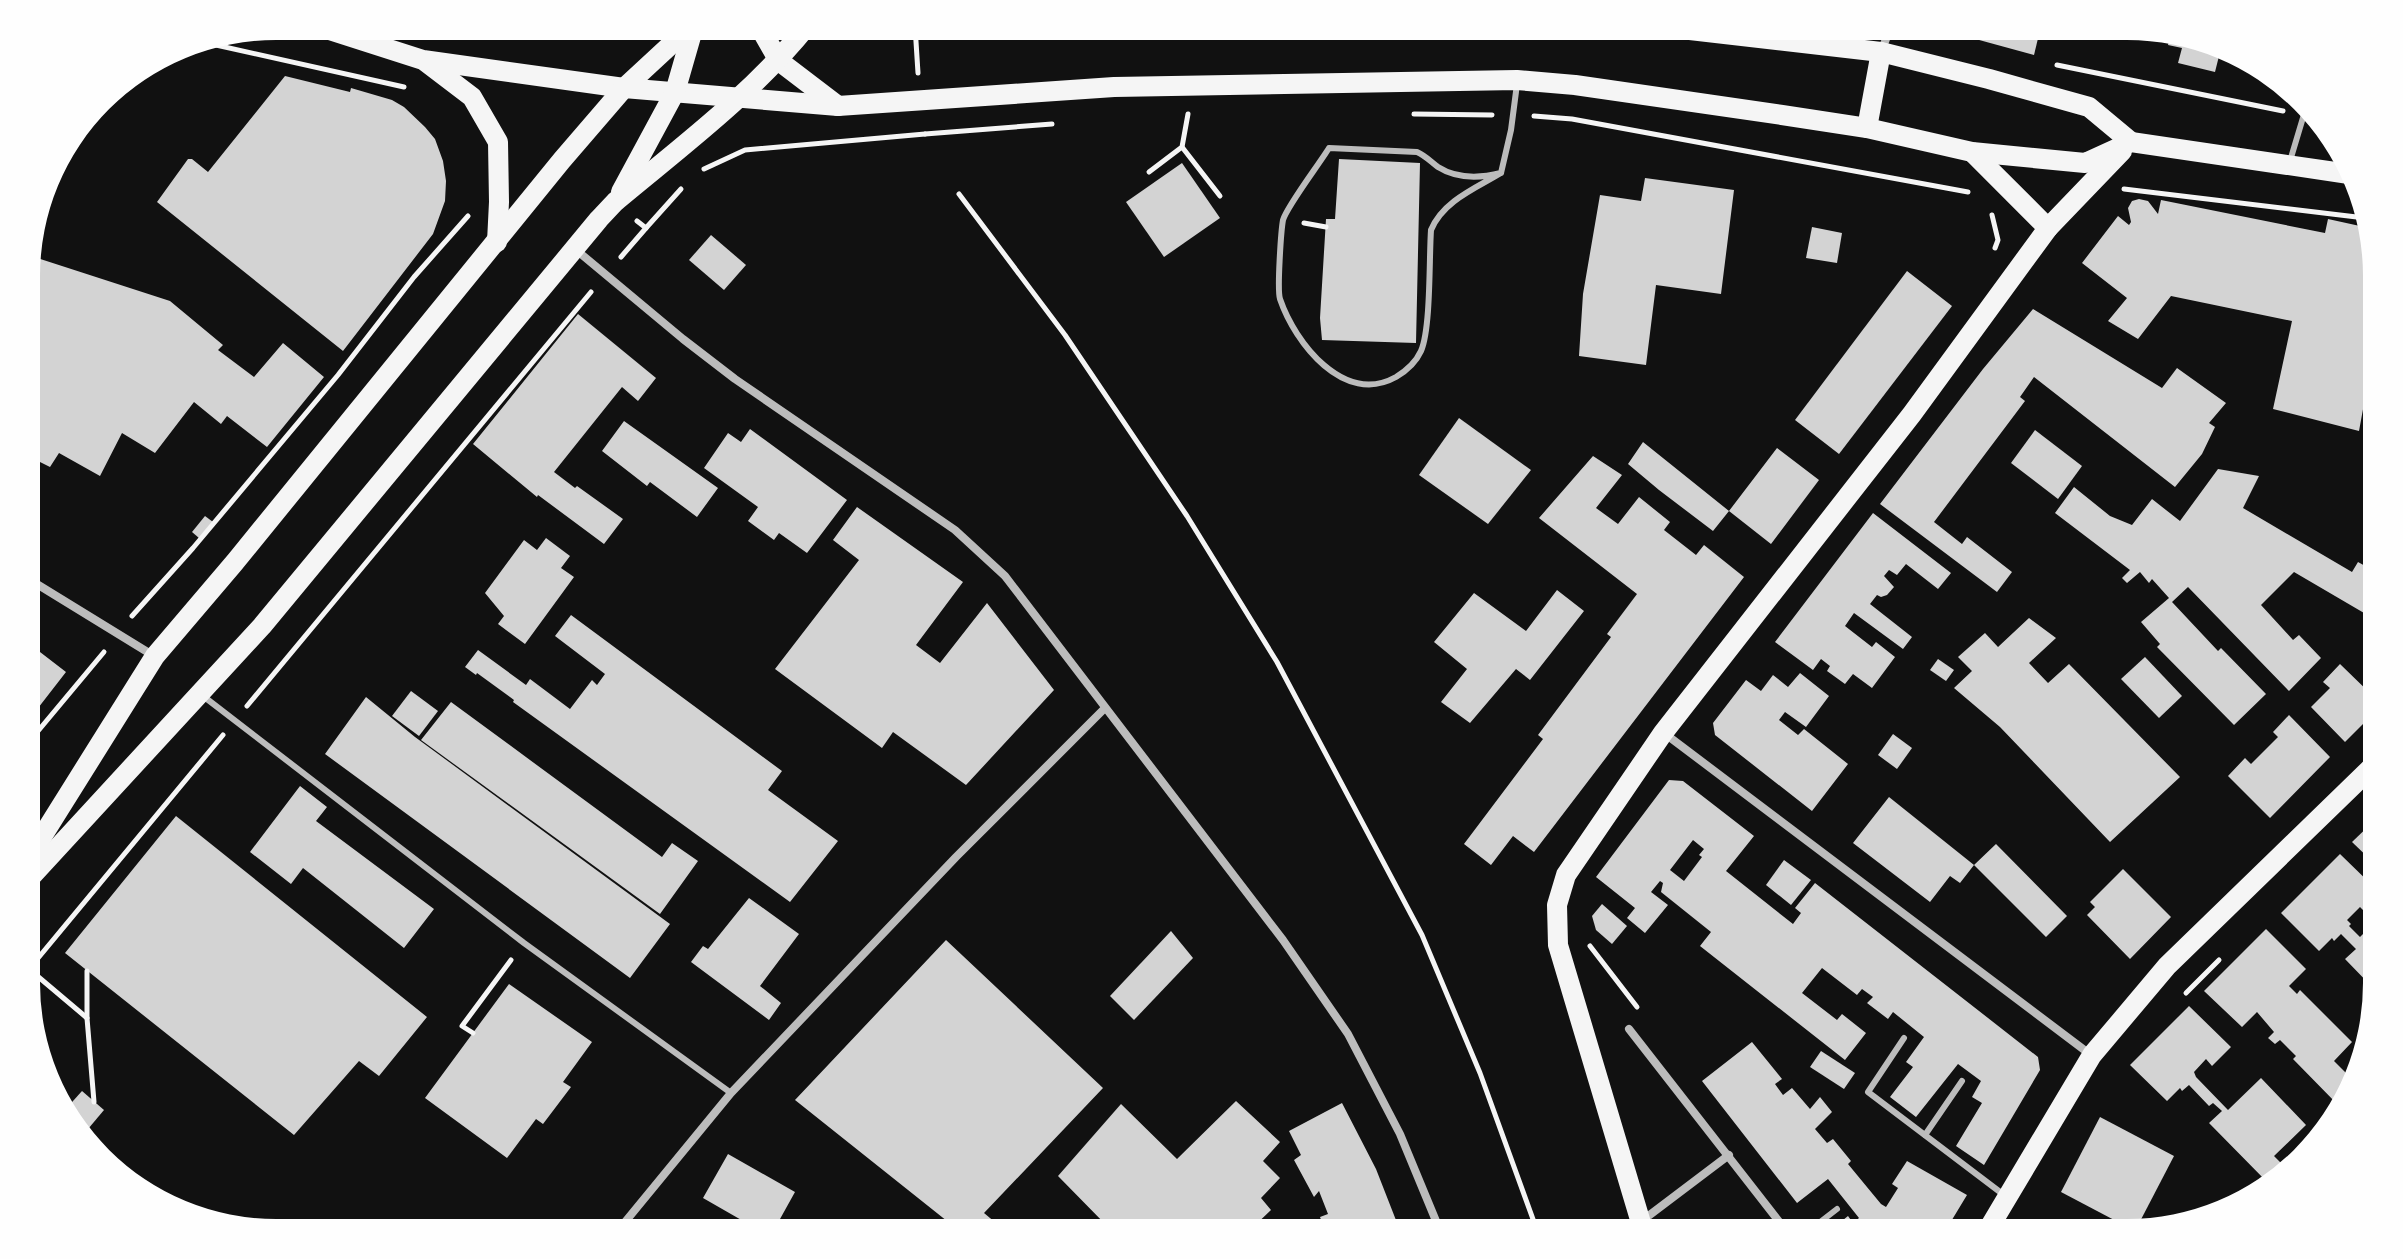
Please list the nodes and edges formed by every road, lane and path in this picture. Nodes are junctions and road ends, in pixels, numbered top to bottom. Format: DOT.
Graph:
graph roads {
  1 [pos="361,40"];
  2 [pos="677,40"];
  3 [pos="689,40"];
  4 [pos="767,40"];
  5 [pos="796,40"];
  6 [pos="916,40"];
  7 [pos="1777,40"];
  8 [pos="1886,40"];
  9 [pos="222,47"];
  10 [pos="1881,52"];
  11 [pos="423,60"];
  12 [pos="779,61"];
  13 [pos="2050,63"];
  14 [pos="1517,80"];
  15 [pos="624,88"];
  16 [pos="417,92"];
  17 [pos="675,92"];
  18 [pos="741,97"];
  19 [pos="921,100"];
  20 [pos="838,106"];
  21 [pos="2295,111"];
  22 [pos="1173,114"];
  23 [pos="1405,114"];
  24 [pos="1513,115"];
  25 [pos="2302,118"];
  26 [pos="1065,123"];
  27 [pos="1867,128"];
  28 [pos="925,134"];
  29 [pos="2131,142"];
  30 [pos="1182,147"];
  31 [pos="1972,152"];
  32 [pos="2289,165"];
  33 [pos="1149,172"];
  34 [pos="2338,172"];
  35 [pos="1501,173"];
  36 [pos="695,177"];
  37 [pos="687,184"];
  38 [pos="2122,188"];
  39 [pos="959,194"];
  40 [pos="1220,196"];
  41 [pos="1976,197"];
  42 [pos="615,202"];
  43 [pos="473,209"];
  44 [pos="1990,212"];
  45 [pos="2355,217"];
  46 [pos="646,228"];
  47 [pos="2048,228"];
  48 [pos="497,242"];
  49 [pos="574,249"];
  50 [pos="604,275"];
  51 [pos="41,586"];
  52 [pos="119,633"];
  53 [pos="155,656"];
  54 [pos="201,694"];
  55 [pos="1104,709"];
  56 [pos="235,721"];
  57 [pos="40,728"];
  58 [pos="1663,733"];
  59 [pos="2363,776"];
  60 [pos="40,840"];
  61 [pos="40,867"];
  62 [pos="1581,934"];
  63 [pos="524,943"];
  64 [pos="40,955"];
  65 [pos="2222,957"];
  66 [pos="87,971"];
  67 [pos="40,979"];
  68 [pos="2178,1001"];
  69 [pos="1638,1008"];
  70 [pos="87,1018"];
  71 [pos="1629,1029"];
  72 [pos="473,1033"];
  73 [pos="1904,1038"];
  74 [pos="2092,1055"];
  75 [pos="1962,1081"];
  76 [pos="731,1093"];
  77 [pos="94,1102"];
  78 [pos="1925,1135"];
  79 [pos="1729,1155"];
  80 [pos="2007,1197"];
  81 [pos="1837,1209"];
  82 [pos="1435,1218"];
  83 [pos="1533,1218"];
  84 [pos="1639,1218"];
  85 [pos="1653,1218"];
  86 [pos="1777,1218"];
  87 [pos="1825,1218"];
  88 [pos="1995,1218"];
  89 [pos="628,1219"];
  1 -- 11 [label="main road"];
  2 -- 15 [label="main road"];
  3 -- 17 [label="main road"];
  4 -- 12 [label="main road"];
  5 -- 12 [label="main road"];
  6 -- 19 [label="path"];
  7 -- 10 [label="main road"];
  8 -- 10 [label="street"];
  9 -- 16 [label="path"];
  10 -- 27 [label="main road"];
  10 -- 29 [label="main road"];
  11 -- 15 [label="main road"];
  11 -- 48 [label="main road"];
  12 -- 18 [label="main road"];
  12 -- 20 [label="main road"];
  13 -- 21 [label="path"];
  14 -- 19 [label="main road"];
  14 -- 24 [label="lane"];
  14 -- 27 [label="main road"];
  15 -- 17 [label="main road"];
  15 -- 48 [label="main road"];
  17 -- 18 [label="main road"];
  17 -- 42 [label="main road"];
  18 -- 20 [label="main road"];
  18 -- 42 [label="main road"];
  19 -- 20 [label="main road"];
  19 -- 28 [label="path"];
  22 -- 30 [label="path"];
  23 -- 24 [label="path"];
  24 -- 35 [label="lane"];
  24 -- 41 [label="path"];
  25 -- 32 [label="lane"];
  26 -- 28 [label="path"];
  27 -- 31 [label="main road"];
  28 -- 36 [label="path"];
  29 -- 31 [label="main road"];
  29 -- 32 [label="main road"];
  29 -- 47 [label="main road"];
  30 -- 33 [label="path"];
  30 -- 40 [label="path"];
  31 -- 47 [label="main road"];
  32 -- 34 [label="main road"];
  35 -- 35 [label="lane"];
  37 -- 46 [label="path"];
  38 -- 45 [label="path"];
  39 -- 83 [label="path"];
  42 -- 46 [label="path"];
  42 -- 49 [label="main road"];
  43 -- 52 [label="path"];
  44 -- 47 [label="path"];
  46 -- 50 [label="path"];
  47 -- 58 [label="main road"];
  48 -- 53 [label="main road"];
  49 -- 50 [label="street"];
  49 -- 54 [label="main road"];
  50 -- 55 [label="street"];
  50 -- 56 [label="path"];
  51 -- 52 [label="street"];
  52 -- 53 [label="street"];
  52 -- 57 [label="path"];
  53 -- 60 [label="main road"];
  54 -- 56 [label="lane"];
  54 -- 61 [label="main road"];
  55 -- 76 [label="street"];
  55 -- 82 [label="street"];
  56 -- 63 [label="lane"];
  56 -- 64 [label="path"];
  58 -- 74 [label="street"];
  58 -- 84 [label="main road"];
  59 -- 74 [label="main road"];
  62 -- 69 [label="path"];
  63 -- 72 [label="path"];
  63 -- 76 [label="lane"];
  65 -- 68 [label="path"];
  66 -- 70 [label="path"];
  67 -- 70 [label="path"];
  70 -- 77 [label="path"];
  71 -- 79 [label="street"];
  73 -- 78 [label="lane"];
  74 -- 80 [label="main road"];
  75 -- 78 [label="lane"];
  76 -- 89 [label="street"];
  78 -- 80 [label="lane"];
  79 -- 85 [label="street"];
  79 -- 86 [label="street"];
  80 -- 88 [label="main road"];
  81 -- 87 [label="lane"];
}
